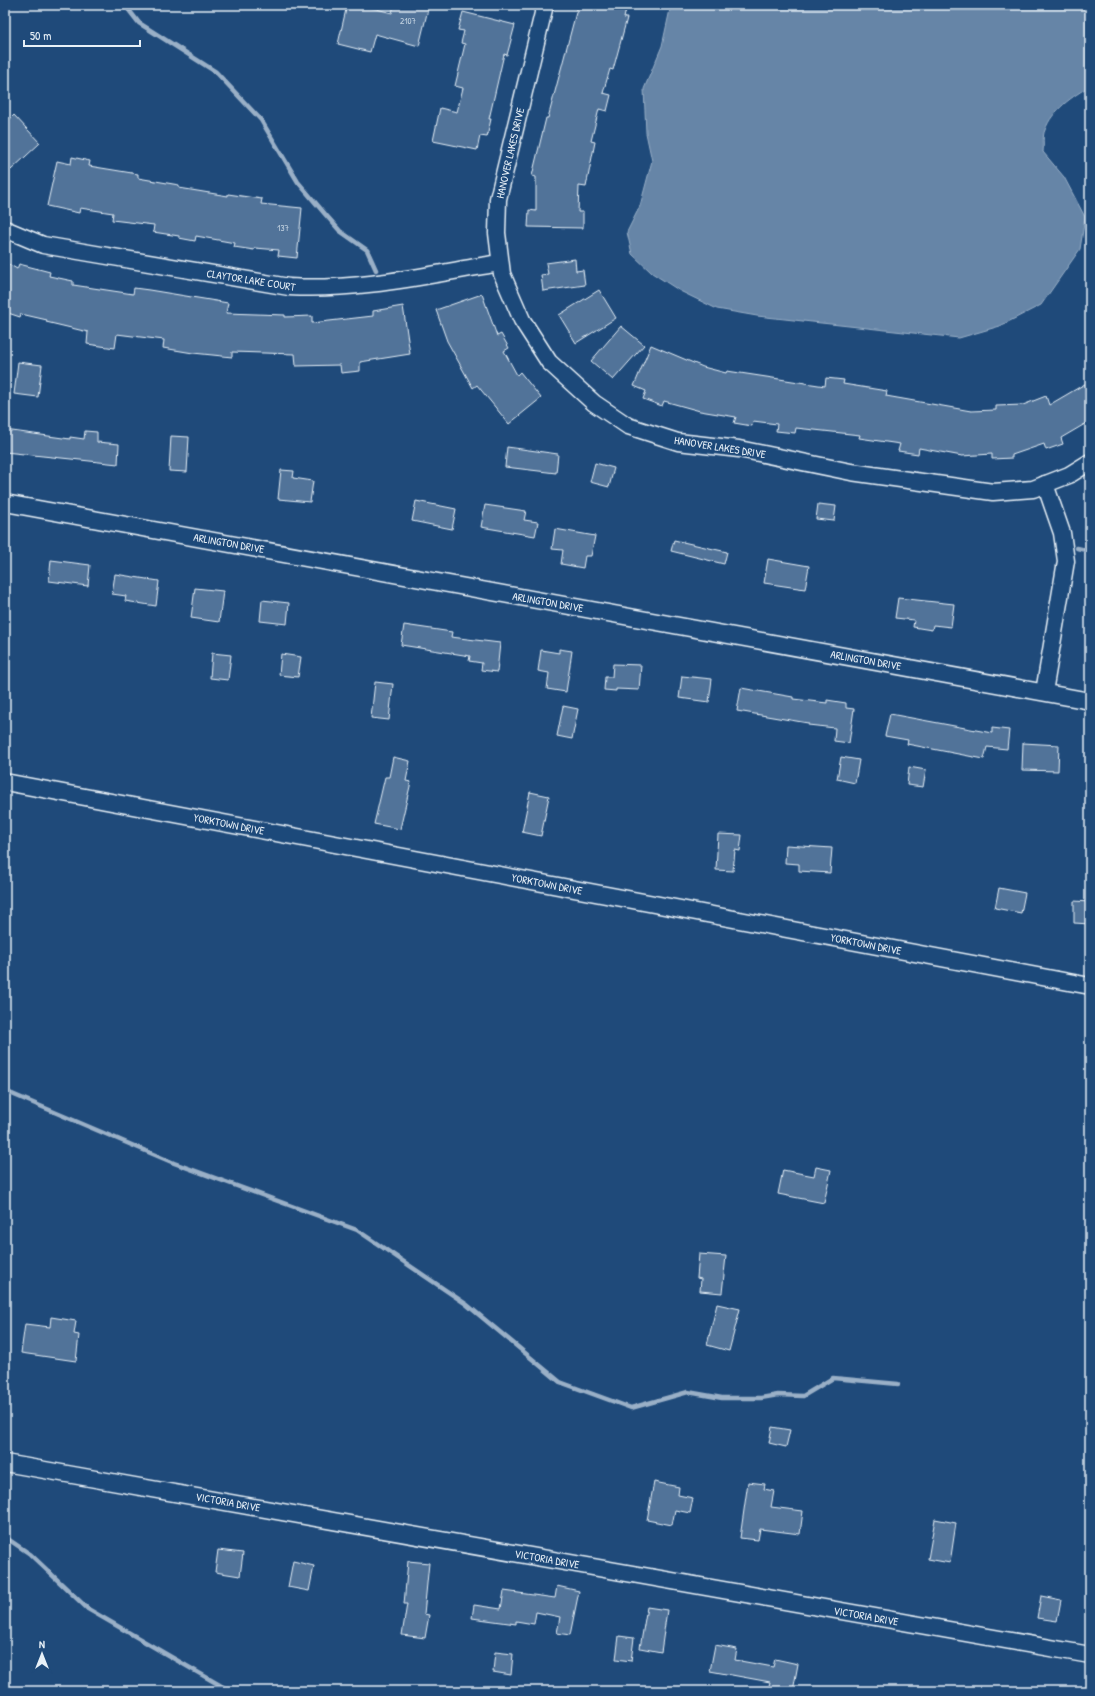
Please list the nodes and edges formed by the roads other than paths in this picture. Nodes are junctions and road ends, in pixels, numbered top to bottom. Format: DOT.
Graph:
graph roads {
  1 [pos="545,5"];
  2 [pos="5,229"];
  3 [pos="500,263"];
  4 [pos="1090,462"];
  5 [pos="1044,484"];
  6 [pos="5,503"];
  7 [pos="1044,692"];
  8 [pos="1090,701"];
  9 [pos="5,782"];
  10 [pos="1090,986"];
  11 [pos="5,1463"];
  12 [pos="1090,1655"];
  1 -- 3 [label="street, HANOVER LAKES DRIVE"];
  2 -- 3 [label="street, CLAYTOR LAKE COURT"];
  3 -- 5 [label="street, HANOVER LAKES DRIVE"];
  4 -- 5 [label="street, HANOVER LAKES DRIVE"];
  5 -- 7 [label="street"];
  6 -- 7 [label="street, ARLINGTON DRIVE"];
  7 -- 8 [label="street, ARLINGTON DRIVE"];
  9 -- 10 [label="street, YORKTOWN DRIVE"];
  11 -- 12 [label="street, VICTORIA DRIVE"];
}
